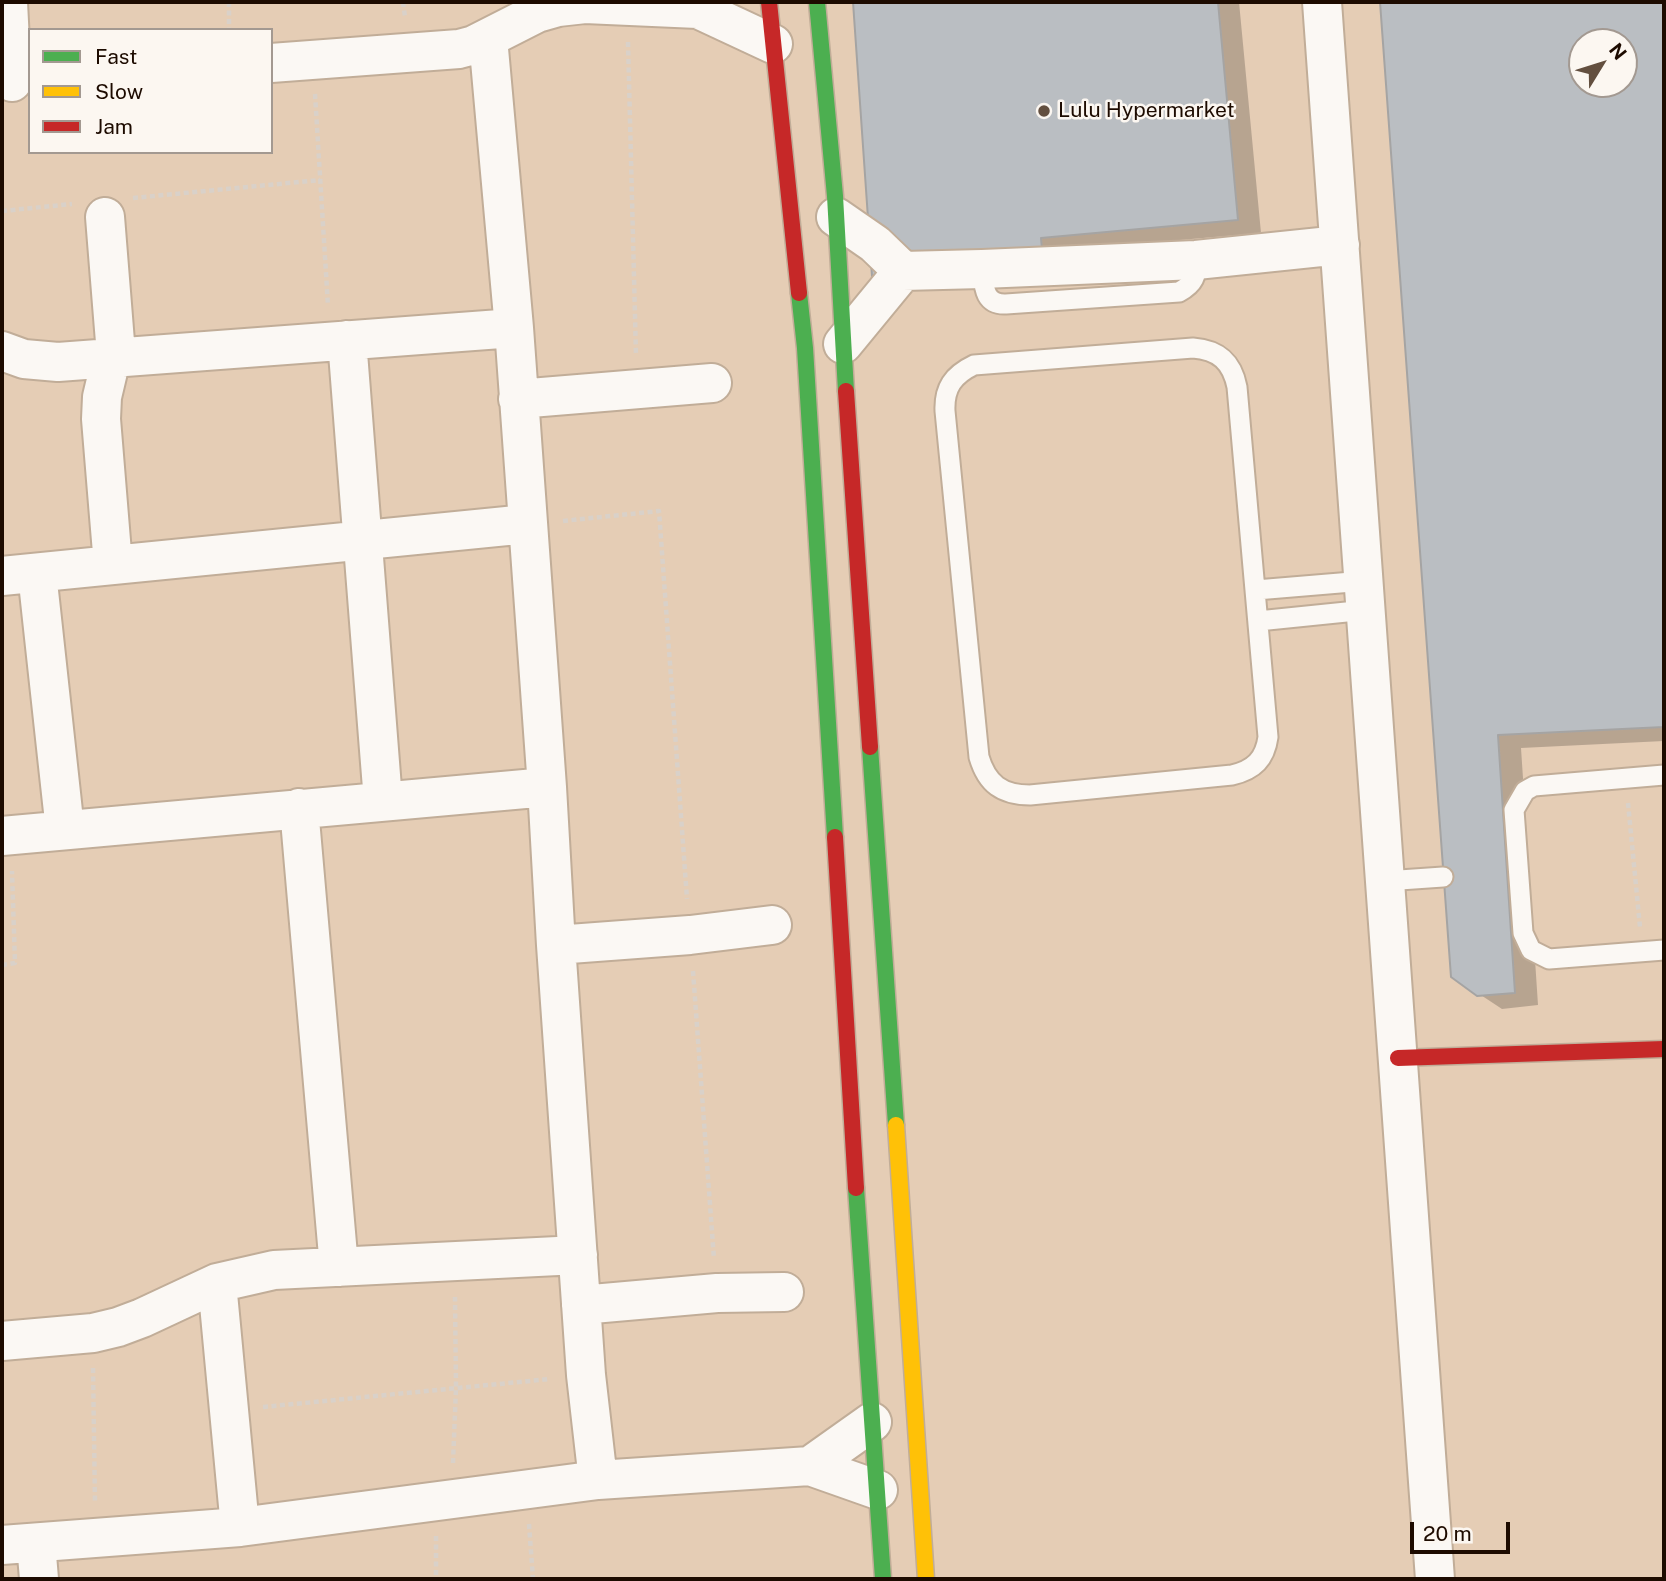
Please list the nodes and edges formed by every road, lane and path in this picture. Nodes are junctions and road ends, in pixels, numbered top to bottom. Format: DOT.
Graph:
graph roads {
  1 [pos="8,2"];
  2 [pos="229,2"];
  3 [pos="769,2"];
  4 [pos="817,2"];
  5 [pos="1322,2"];
  6 [pos="704,5"];
  7 [pos="627,6"];
  8 [pos="229,28"];
  9 [pos="488,38"];
  10 [pos="773,44"];
  11 [pos="313,60"];
  12 [pos="273,63"];
  13 [pos="14,82"];
  14 [pos="320,180"];
  15 [pos="104,206"];
  16 [pos="2,211"];
  17 [pos="836,217"];
  18 [pos="1340,245"];
  19 [pos="903,271"];
  20 [pos="514,328"];
  21 [pos="338,341"];
  22 [pos="843,344"];
  23 [pos="2,351"];
  24 [pos="113,358"];
  25 [pos="712,383"];
  26 [pos="636,390"];
  27 [pos="518,399"];
  28 [pos="527,524"];
  29 [pos="363,540"];
  30 [pos="113,565"];
  31 [pos="19,574"];
  32 [pos="1256,590"];
  33 [pos="1365,595"];
  34 [pos="1258,621"];
  35 [pos="1664,775"];
  36 [pos="1626,778"];
  37 [pos="547,787"];
  38 [pos="383,801"];
  39 [pos="299,808"];
  40 [pos="65,830"];
  41 [pos="6,836"];
  42 [pos="1443,877"];
  43 [pos="1385,881"];
  44 [pos="772,925"];
  45 [pos="690,935"];
  46 [pos="556,945"];
  47 [pos="1664,950"];
  48 [pos="1643,952"];
  49 [pos="2,965"];
  50 [pos="1664,1049"];
  51 [pos="1398,1058"];
  52 [pos="578,1255"];
  53 [pos="454,1261"];
  54 [pos="339,1267"];
  55 [pos="217,1283"];
  56 [pos="717,1293"];
  57 [pos="783,1293"];
  58 [pos="581,1306"];
  59 [pos="93,1333"];
  60 [pos="2,1341"];
  61 [pos="586,1375"];
  62 [pos="456,1388"];
  63 [pos="229,1410"];
  64 [pos="872,1422"];
  65 [pos="810,1466"];
  66 [pos="598,1480"];
  67 [pos="527,1488"];
  68 [pos="878,1489"];
  69 [pos="446,1502"];
  70 [pos="240,1527"];
  71 [pos="96,1538"];
  72 [pos="26,1556"];
  73 [pos="436,1579"];
  74 [pos="533,1579"];
  75 [pos="883,1579"];
  76 [pos="926,1579"];
  77 [pos="1436,1579"];
  1 -- 13 [label="street"];
  2 -- 8 [label="path"];
  3 -- 10 [label="main road"];
  4 -- 17 [label="main road"];
  5 -- 18 [label="street"];
  6 -- 7 [label="street"];
  6 -- 10 [label="street"];
  7 -- 9 [label="street"];
  7 -- 26 [label="path"];
  9 -- 11 [label="street"];
  9 -- 20 [label="street"];
  10 -- 64 [label="main road"];
  11 -- 12 [label="street"];
  11 -- 14 [label="path"];
  14 -- 15 [label="path"];
  14 -- 21 [label="path"];
  15 -- 16 [label="path"];
  15 -- 24 [label="street"];
  17 -- 19 [label="street"];
  17 -- 22 [label="main road"];
  18 -- 19 [label="street"];
  18 -- 33 [label="street"];
  19 -- 22 [label="street"];
  20 -- 21 [label="street"];
  20 -- 27 [label="street"];
  21 -- 24 [label="street"];
  21 -- 29 [label="street"];
  22 -- 76 [label="main road"];
  23 -- 24 [label="street"];
  24 -- 30 [label="street"];
  25 -- 26 [label="street"];
  26 -- 27 [label="street"];
  27 -- 28 [label="street"];
  28 -- 29 [label="street"];
  28 -- 37 [label="street"];
  28 -- 45 [label="path"];
  29 -- 30 [label="street"];
  29 -- 38 [label="street"];
  30 -- 31 [label="street"];
  31 -- 40 [label="street"];
  32 -- 33 [label="lane"];
  32 -- 34 [label="lane"];
  32 -- 34 [label="lane"];
  33 -- 34 [label="lane"];
  33 -- 43 [label="street"];
  35 -- 36 [label="lane"];
  36 -- 48 [label="path"];
  36 -- 48 [label="lane"];
  37 -- 38 [label="street"];
  37 -- 46 [label="street"];
  38 -- 39 [label="street"];
  39 -- 40 [label="street"];
  39 -- 54 [label="street"];
  40 -- 41 [label="street"];
  41 -- 49 [label="path"];
  42 -- 43 [label="lane"];
  43 -- 51 [label="street"];
  44 -- 45 [label="street"];
  45 -- 46 [label="street"];
  45 -- 56 [label="path"];
  46 -- 52 [label="street"];
  47 -- 48 [label="lane"];
  50 -- 51 [label="main road"];
  51 -- 77 [label="street"];
  52 -- 53 [label="street"];
  52 -- 58 [label="street"];
  53 -- 54 [label="street"];
  53 -- 62 [label="path"];
  54 -- 55 [label="street"];
  55 -- 59 [label="street"];
  55 -- 63 [label="street"];
  56 -- 57 [label="street"];
  56 -- 58 [label="street"];
  58 -- 61 [label="street"];
  59 -- 60 [label="street"];
  59 -- 71 [label="path"];
  61 -- 62 [label="path"];
  61 -- 66 [label="street"];
  62 -- 63 [label="path"];
  62 -- 69 [label="path"];
  63 -- 70 [label="street"];
  64 -- 65 [label="street"];
  64 -- 68 [label="main road"];
  65 -- 66 [label="street"];
  65 -- 68 [label="street"];
  66 -- 67 [label="street"];
  67 -- 69 [label="street"];
  67 -- 74 [label="path"];
  68 -- 75 [label="main road"];
  69 -- 70 [label="street"];
  69 -- 73 [label="path"];
  70 -- 71 [label="street"];
  71 -- 72 [label="street"];
}
